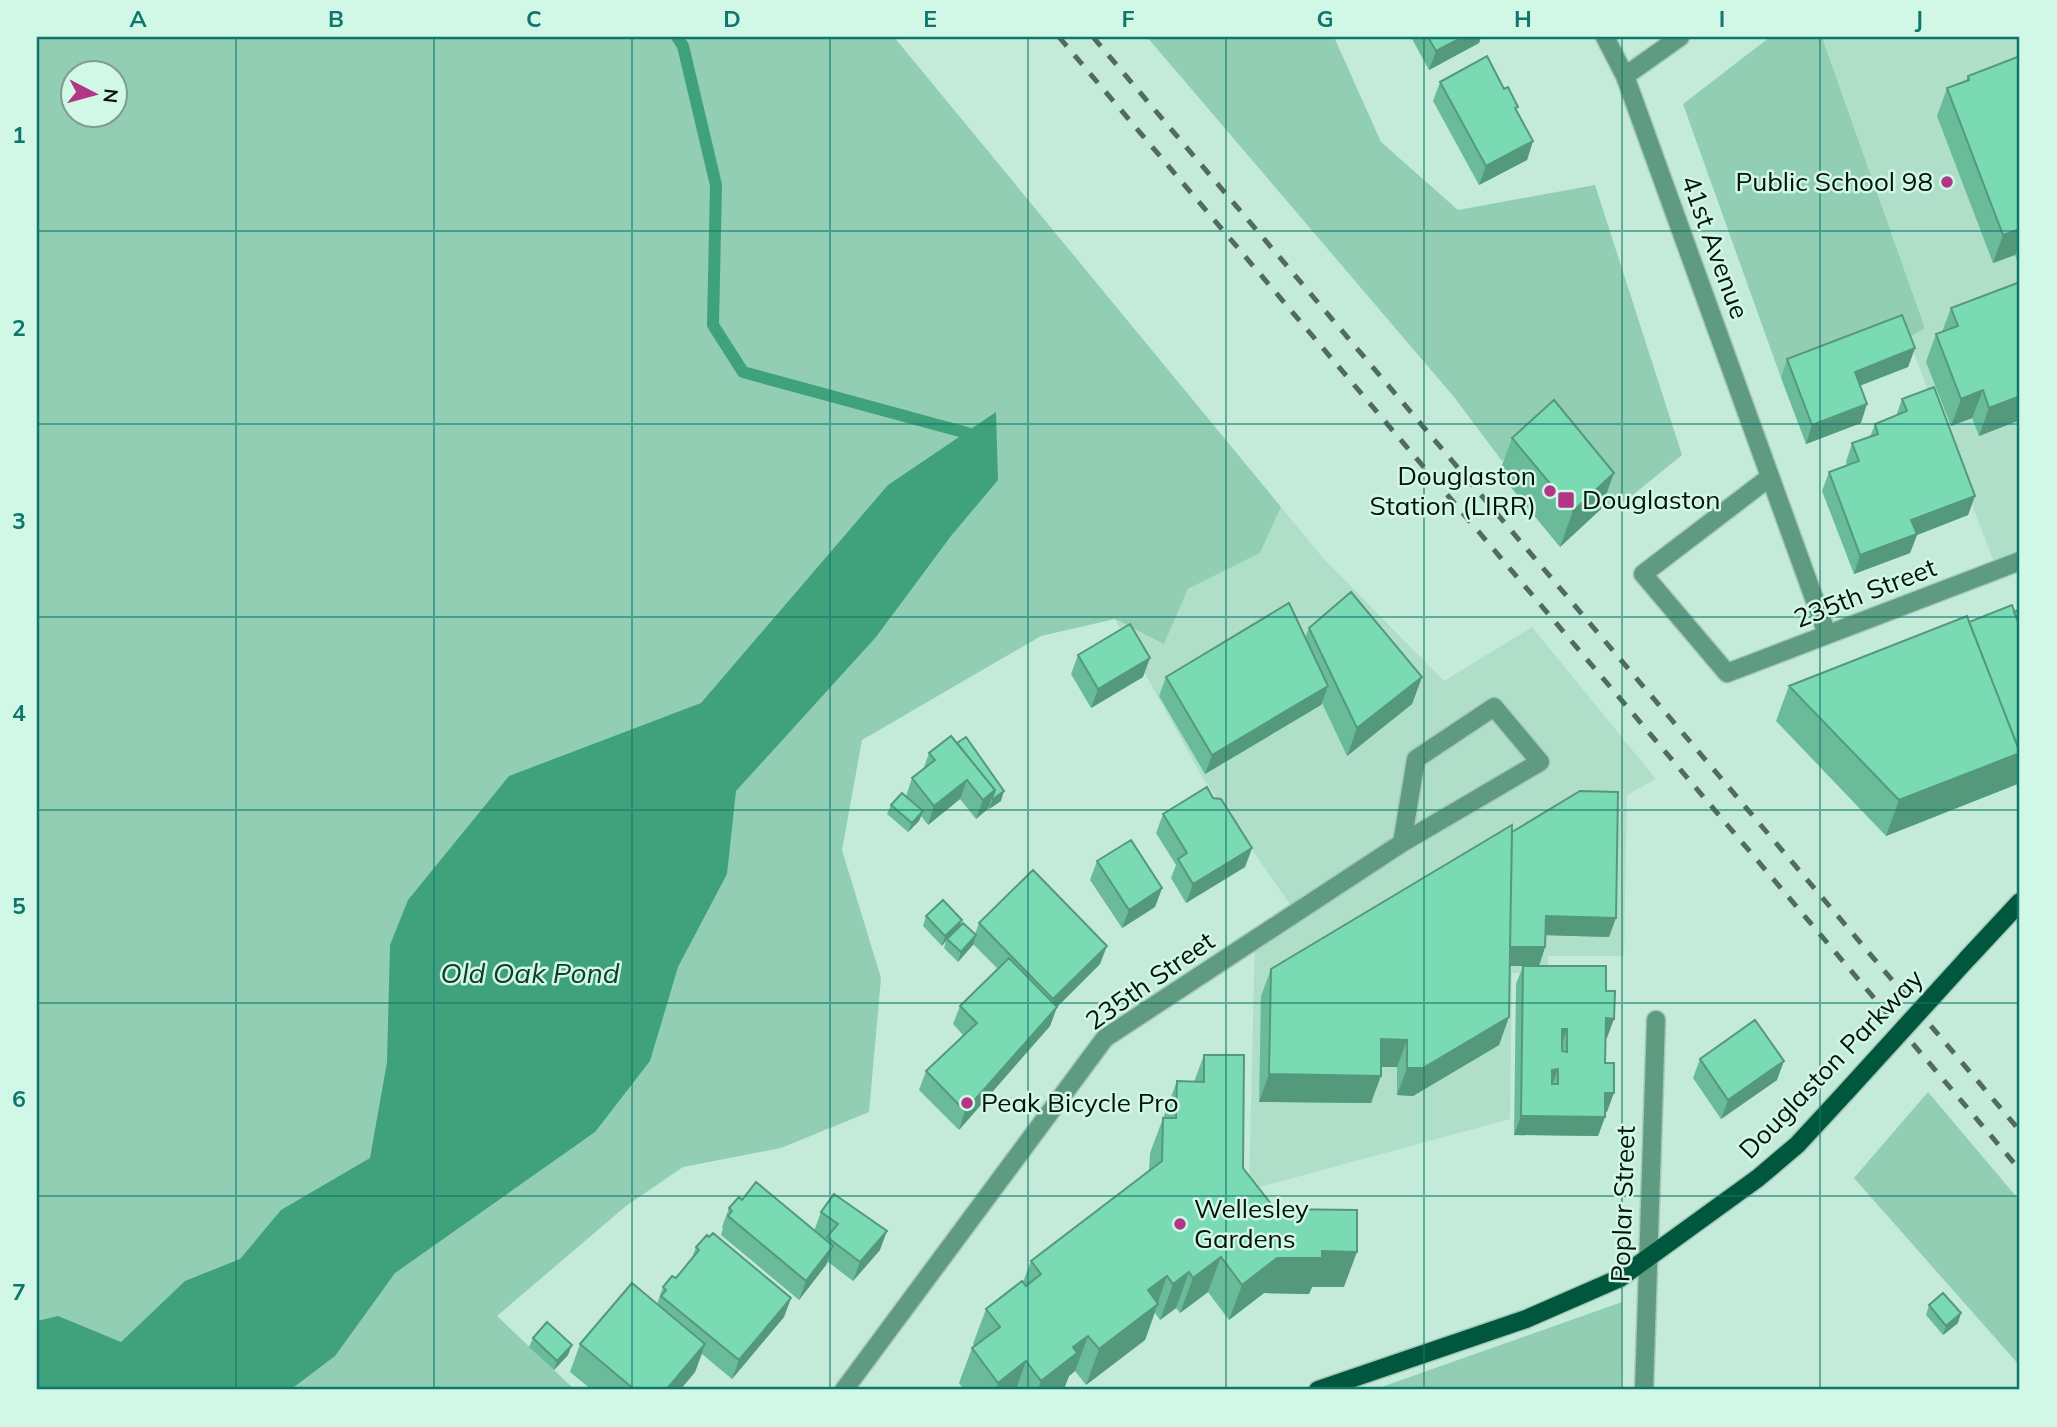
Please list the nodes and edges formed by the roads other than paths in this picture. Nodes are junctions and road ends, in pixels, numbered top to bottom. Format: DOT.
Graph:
graph roads {
  1 [pos="1605,37"];
  2 [pos="1681,37"];
  3 [pos="1625,76"];
  4 [pos="1770,477"];
  5 [pos="2020,561"];
  6 [pos="1828,634"];
  7 [pos="1402,843"];
  8 [pos="2020,902"];
  9 [pos="1656,1020"];
  10 [pos="1646,1258"];
  11 [pos="855,1382"];
  12 [pos="844,1390"];
  13 [pos="1318,1390"];
  14 [pos="1644,1390"];
  1 -- 3 [label="street, 41st Avenue"];
  2 -- 3 [label="street"];
  3 -- 4 [label="street, 41st Avenue"];
  4 -- 6 [label="street, 41st Avenue"];
  4 -- 6 [label="street, 235th Street"];
  5 -- 6 [label="street, 235th Street"];
  7 -- 7 [label="street, 235th Street"];
  7 -- 11 [label="street, 235th Street"];
  8 -- 10 [label="main road, Douglaston Parkway, bridge"];
  9 -- 10 [label="street, Poplar Street"];
  10 -- 13 [label="main road, Douglaston Parkway"];
  10 -- 14 [label="street, Poplar Street"];
  11 -- 12 [label="street"];
}
